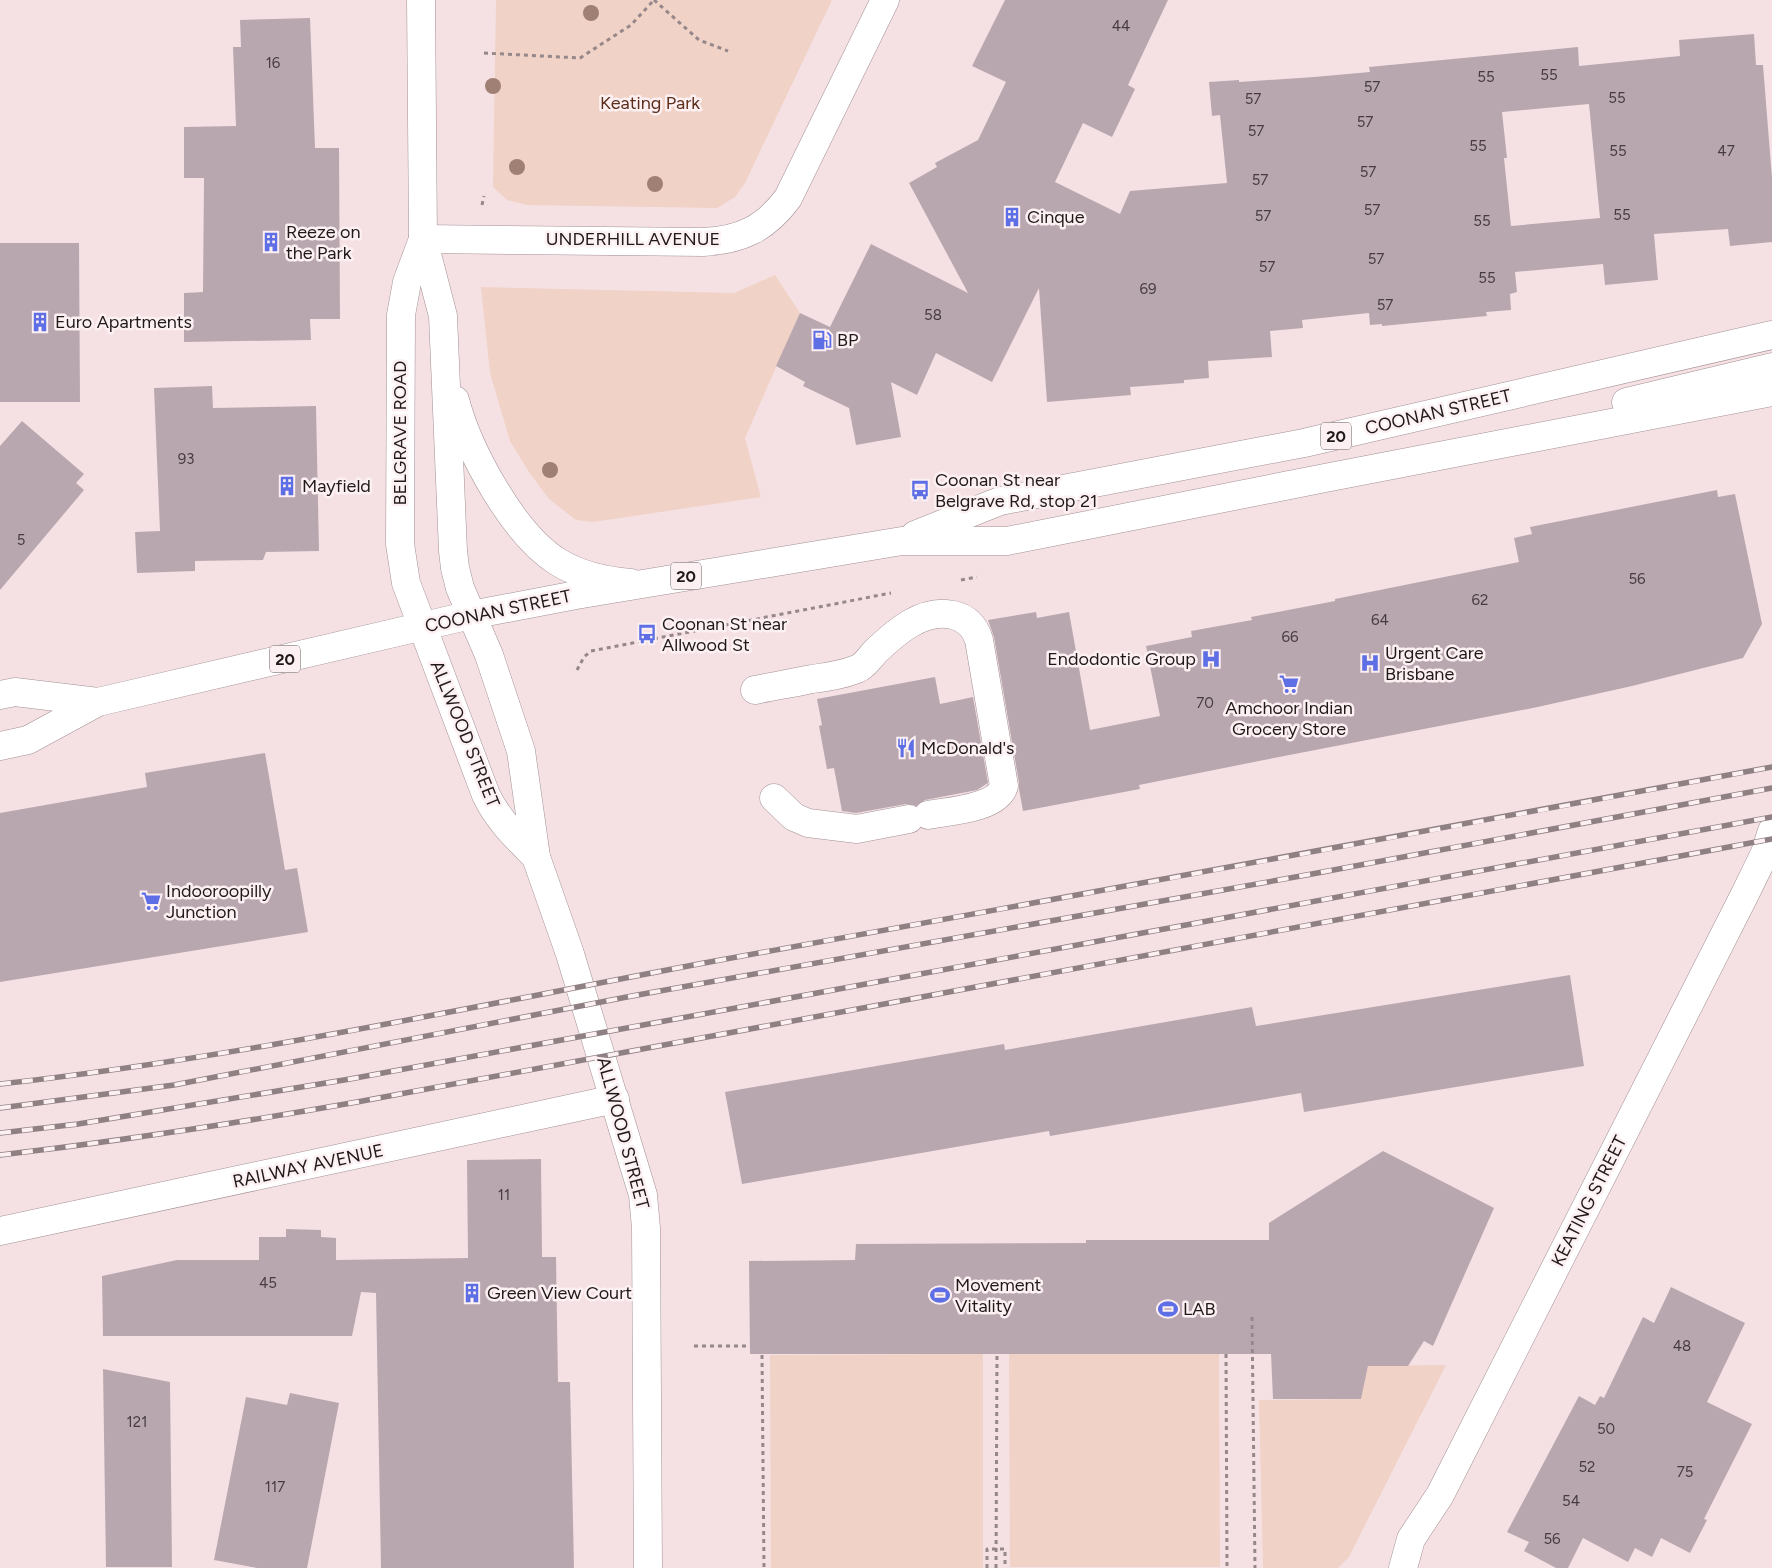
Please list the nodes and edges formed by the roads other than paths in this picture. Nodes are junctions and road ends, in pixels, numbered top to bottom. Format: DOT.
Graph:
graph roads {
  1 [pos="422,0"];
  2 [pos="885,0"];
  3 [pos="423,239"];
  4 [pos="1772,335"];
  5 [pos="445,350"];
  6 [pos="1772,367"];
  7 [pos="1772,392"];
  8 [pos="1537,437"];
  9 [pos="902,540"];
  10 [pos="642,584"];
  11 [pos="471,615"];
  12 [pos="423,627"];
  13 [pos="755,690"];
  14 [pos="0,695"];
  15 [pos="98,702"];
  16 [pos="0,746"];
  17 [pos="774,798"];
  18 [pos="1772,831"];
  19 [pos="536,857"];
  20 [pos="615,1099"];
  21 [pos="0,1231"];
  22 [pos="648,1568"];
  23 [pos="1403,1568"];
  1 -- 3 [label="street, BELGRAVE ROAD"];
  2 -- 3 [label="street, UNDERHILL AVENUE"];
  3 -- 5 [label="street, BELGRAVE ROAD"];
  3 -- 12 [label="street, BELGRAVE ROAD"];
  4 -- 9 [label="street, COONAN STREET / 20"];
  5 -- 10 [label="street, BELGRAVE ROAD"];
  5 -- 11 [label="street, BELGRAVE ROAD"];
  6 -- 8 [label="street, COONAN STREET"];
  7 -- 8 [label="street, COONAN STREET / 20"];
  8 -- 9 [label="street, COONAN STREET / 20"];
  9 -- 10 [label="street, COONAN STREET / 20"];
  10 -- 11 [label="street, COONAN STREET / 20"];
  11 -- 12 [label="street, COONAN STREET / 20"];
  11 -- 19 [label="street, ALLWOOD STREET"];
  12 -- 15 [label="street, COONAN STREET / 20"];
  12 -- 19 [label="street, ALLWOOD STREET"];
  13 -- 17 [label="street"];
  14 -- 15 [label="street, COONAN STREET / 20"];
  15 -- 16 [label="street, COONAN STREET / 20"];
  18 -- 23 [label="street, KEATING STREET"];
  19 -- 20 [label="street, ALLWOOD STREET"];
  20 -- 21 [label="street, RAILWAY AVENUE"];
  20 -- 22 [label="street, ALLWOOD STREET"];
}
